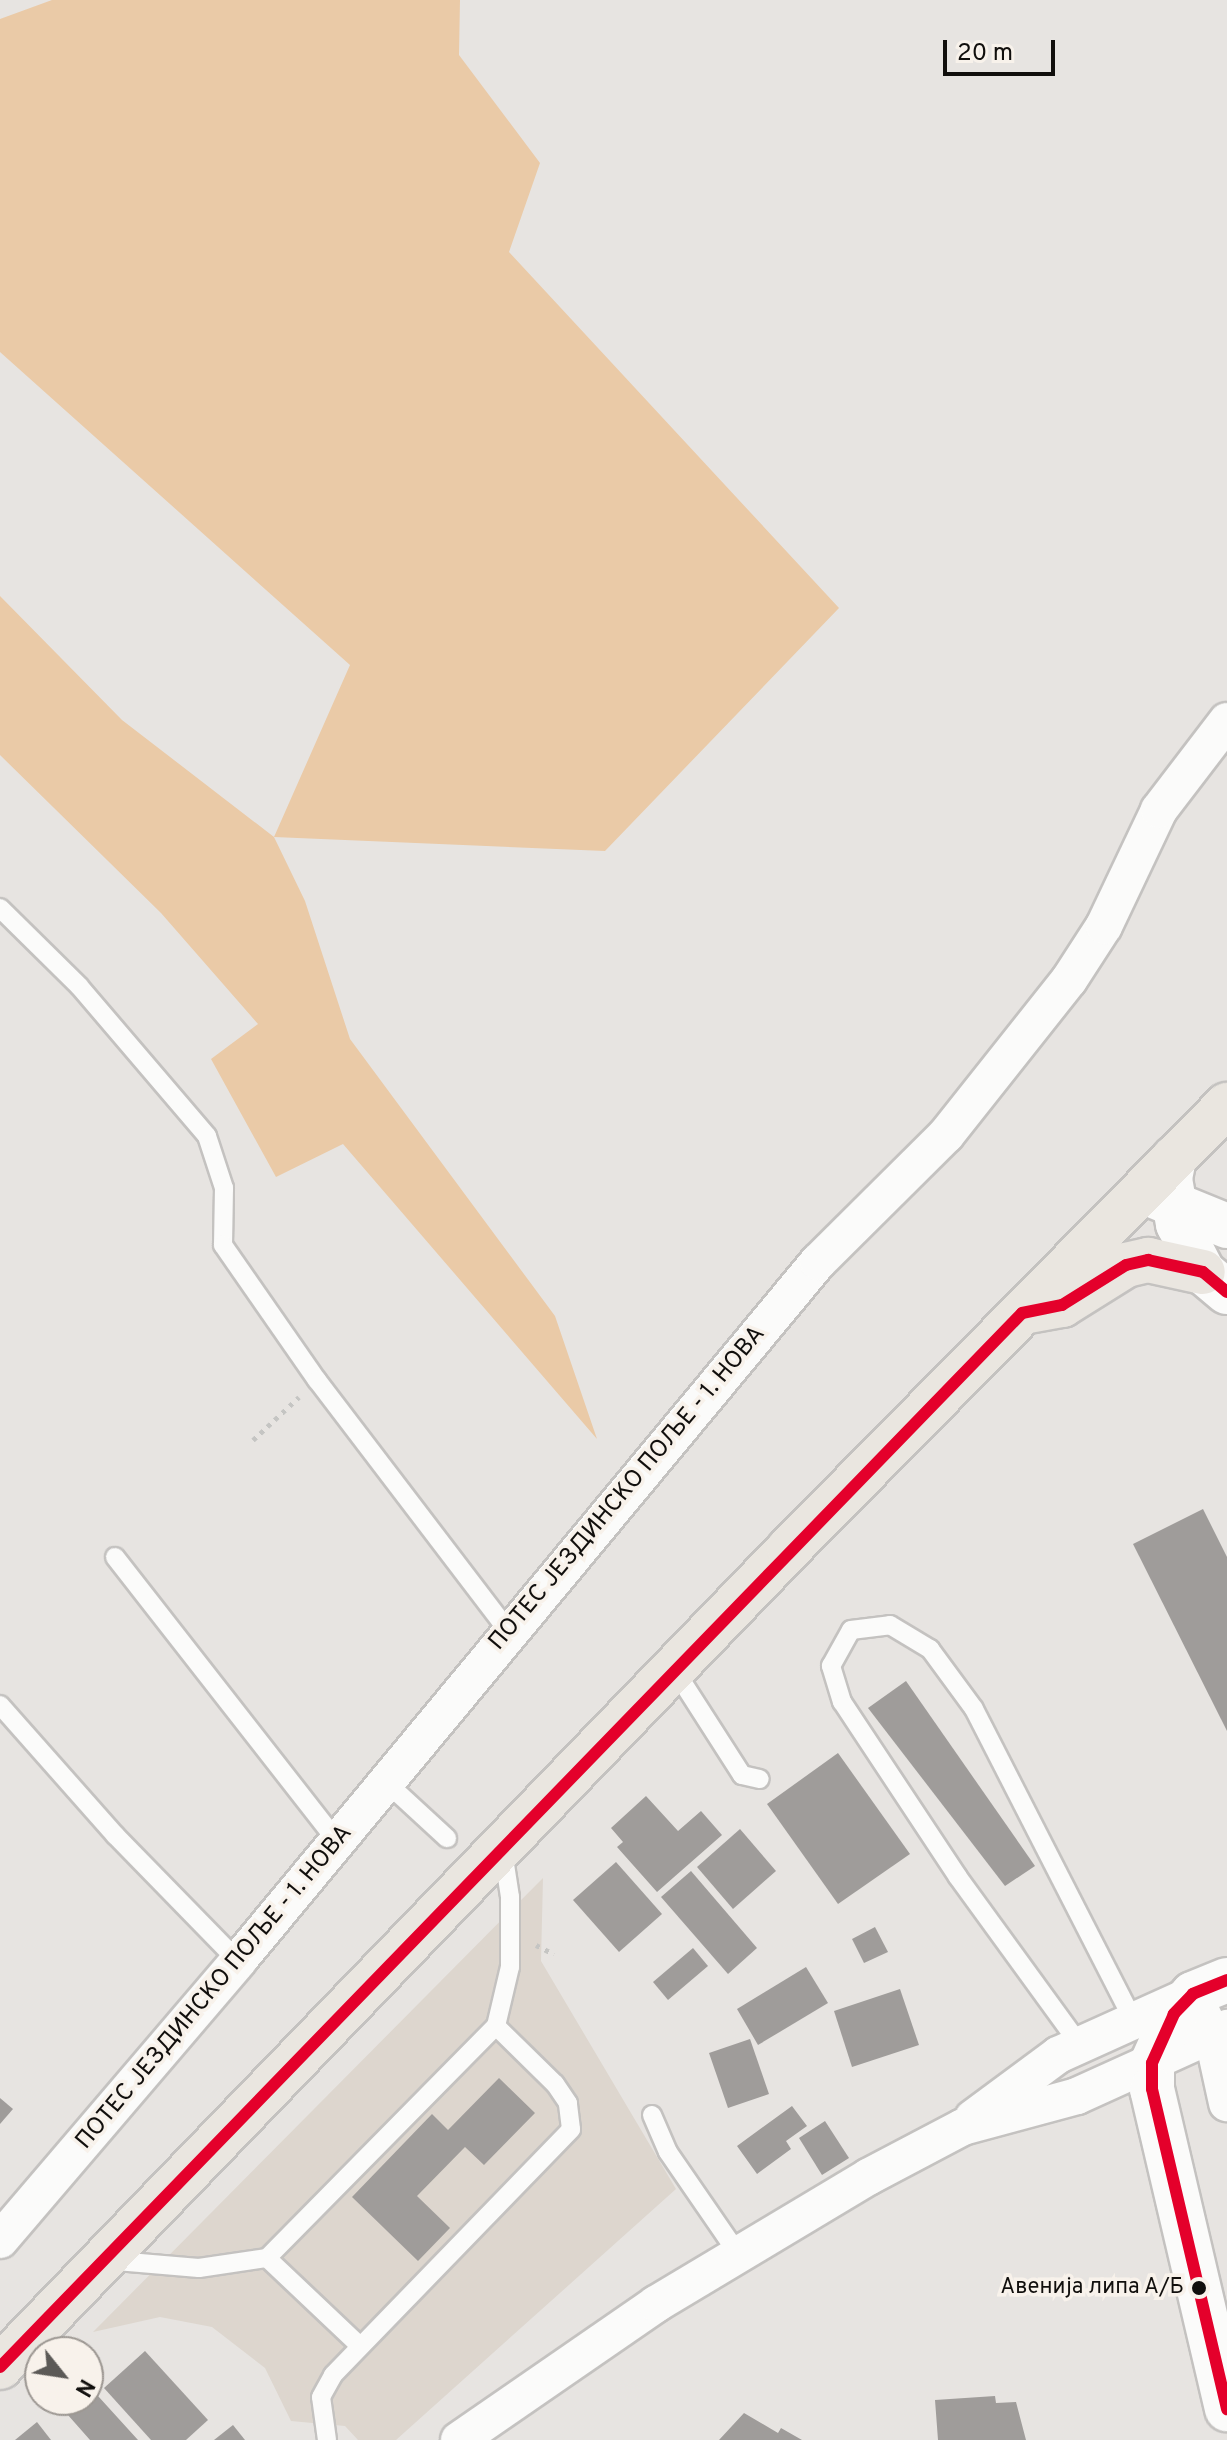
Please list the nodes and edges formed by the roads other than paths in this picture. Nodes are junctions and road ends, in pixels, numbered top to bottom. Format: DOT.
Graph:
graph roads {
  1 [pos="1227,721"];
  2 [pos="0,908"];
  3 [pos="1227,1105"];
  4 [pos="1160,1185"];
  5 [pos="1227,1226"];
  6 [pos="1215,1282"];
  7 [pos="1022,1313"];
  8 [pos="115,1557"];
  9 [pos="509,1632"];
  10 [pos="674,1669"];
  11 [pos="0,1705"];
  12 [pos="760,1779"];
  13 [pos="386,1782"];
  14 [pos="447,1838"];
  15 [pos="338,1842"];
  16 [pos="502,1848"];
  17 [pos="238,1961"];
  18 [pos="1210,1987"];
  19 [pos="1134,2021"];
  20 [pos="496,2026"];
  21 [pos="1220,2031"];
  22 [pos="1080,2045"];
  23 [pos="1152,2063"];
  24 [pos="1227,2103"];
  25 [pos="652,2115"];
  26 [pos="963,2127"];
  27 [pos="0,2240"];
  28 [pos="738,2254"];
  29 [pos="267,2258"];
  30 [pos="102,2260"];
  31 [pos="360,2346"];
  32 [pos="0,2367"];
  33 [pos="1227,2409"];
  34 [pos="327,2440"];
  35 [pos="459,2440"];
  1 -- 9 [label="street, ПОТЕС ЈЕЗДИНСКО ПОЉЕ - 1. НОВА"];
  2 -- 9 [label="lane"];
  3 -- 4 [label="main road"];
  4 -- 5 [label="street"];
  4 -- 6 [label="street"];
  4 -- 7 [label="main road"];
  6 -- 7 [label="main road"];
  7 -- 10 [label="main road"];
  8 -- 15 [label="lane"];
  9 -- 13 [label="street, ПОТЕС ЈЕЗДИНСКО ПОЉЕ - 1. НОВА"];
  10 -- 12 [label="lane"];
  10 -- 16 [label="main road"];
  11 -- 17 [label="lane"];
  13 -- 14 [label="lane"];
  13 -- 15 [label="street, ПОТЕС ЈЕЗДИНСКО ПОЉЕ - 1. НОВА"];
  15 -- 17 [label="street, ПОТЕС ЈЕЗДИНСКО ПОЉЕ - 1. НОВА"];
  16 -- 20 [label="lane"];
  16 -- 30 [label="main road"];
  17 -- 27 [label="street, ПОТЕС ЈЕЗДИНСКО ПОЉЕ - 1. НОВА"];
  18 -- 19 [label="street"];
  18 -- 21 [label="street"];
  18 -- 23 [label="street"];
  19 -- 22 [label="street"];
  19 -- 22 [label="lane"];
  20 -- 29 [label="lane"];
  20 -- 31 [label="lane"];
  21 -- 23 [label="street"];
  21 -- 24 [label="street"];
  22 -- 26 [label="street"];
  23 -- 26 [label="street"];
  23 -- 33 [label="street"];
  25 -- 28 [label="lane"];
  26 -- 28 [label="street"];
  28 -- 35 [label="street"];
  29 -- 30 [label="lane"];
  29 -- 31 [label="lane"];
  30 -- 32 [label="main road"];
  31 -- 34 [label="lane"];
}
